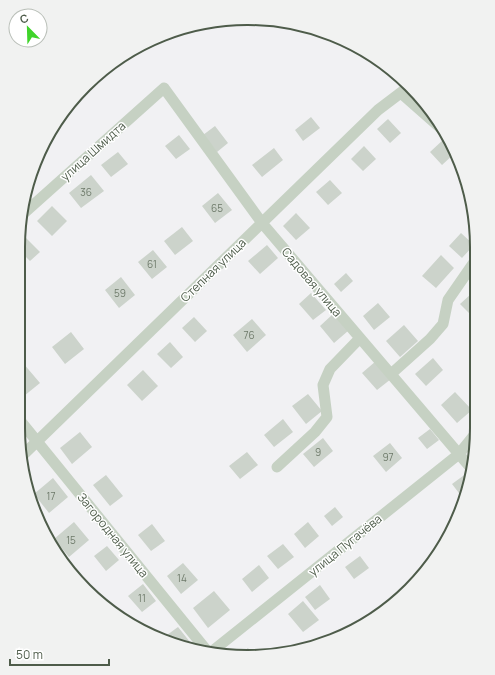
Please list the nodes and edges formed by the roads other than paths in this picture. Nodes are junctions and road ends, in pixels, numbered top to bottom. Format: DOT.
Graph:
graph roads {
  1 [pos="164,88"];
  2 [pos="404,90"];
  3 [pos="418,105"];
  4 [pos="28,209"];
  5 [pos="262,223"];
  6 [pos="470,268"];
  7 [pos="360,338"];
  8 [pos="391,374"];
  9 [pos="25,427"];
  10 [pos="470,441"];
  11 [pos="37,442"];
  12 [pos="26,452"];
  13 [pos="459,454"];
  14 [pos="467,464"];
  15 [pos="276,467"];
  16 [pos="204,646"];
  17 [pos="215,648"];
  1 -- 4 [label="street, улица Шмидта"];
  1 -- 5 [label="street, Садовая улица"];
  2 -- 3 [label="street"];
  2 -- 5 [label="street, Степная улица"];
  5 -- 7 [label="street, Садовая улица"];
  5 -- 11 [label="street, Степная улица"];
  6 -- 8 [label="street"];
  7 -- 8 [label="street, Садовая улица"];
  7 -- 15 [label="street"];
  8 -- 13 [label="street, Садовая улица"];
  9 -- 11 [label="street, Загородная улица"];
  10 -- 13 [label="street, улица Пугачёва"];
  11 -- 12 [label="street, Степная улица"];
  11 -- 16 [label="street, Загородная улица"];
  13 -- 14 [label="street, Садовая улица"];
  13 -- 17 [label="street, улица Пугачёва"];
}
